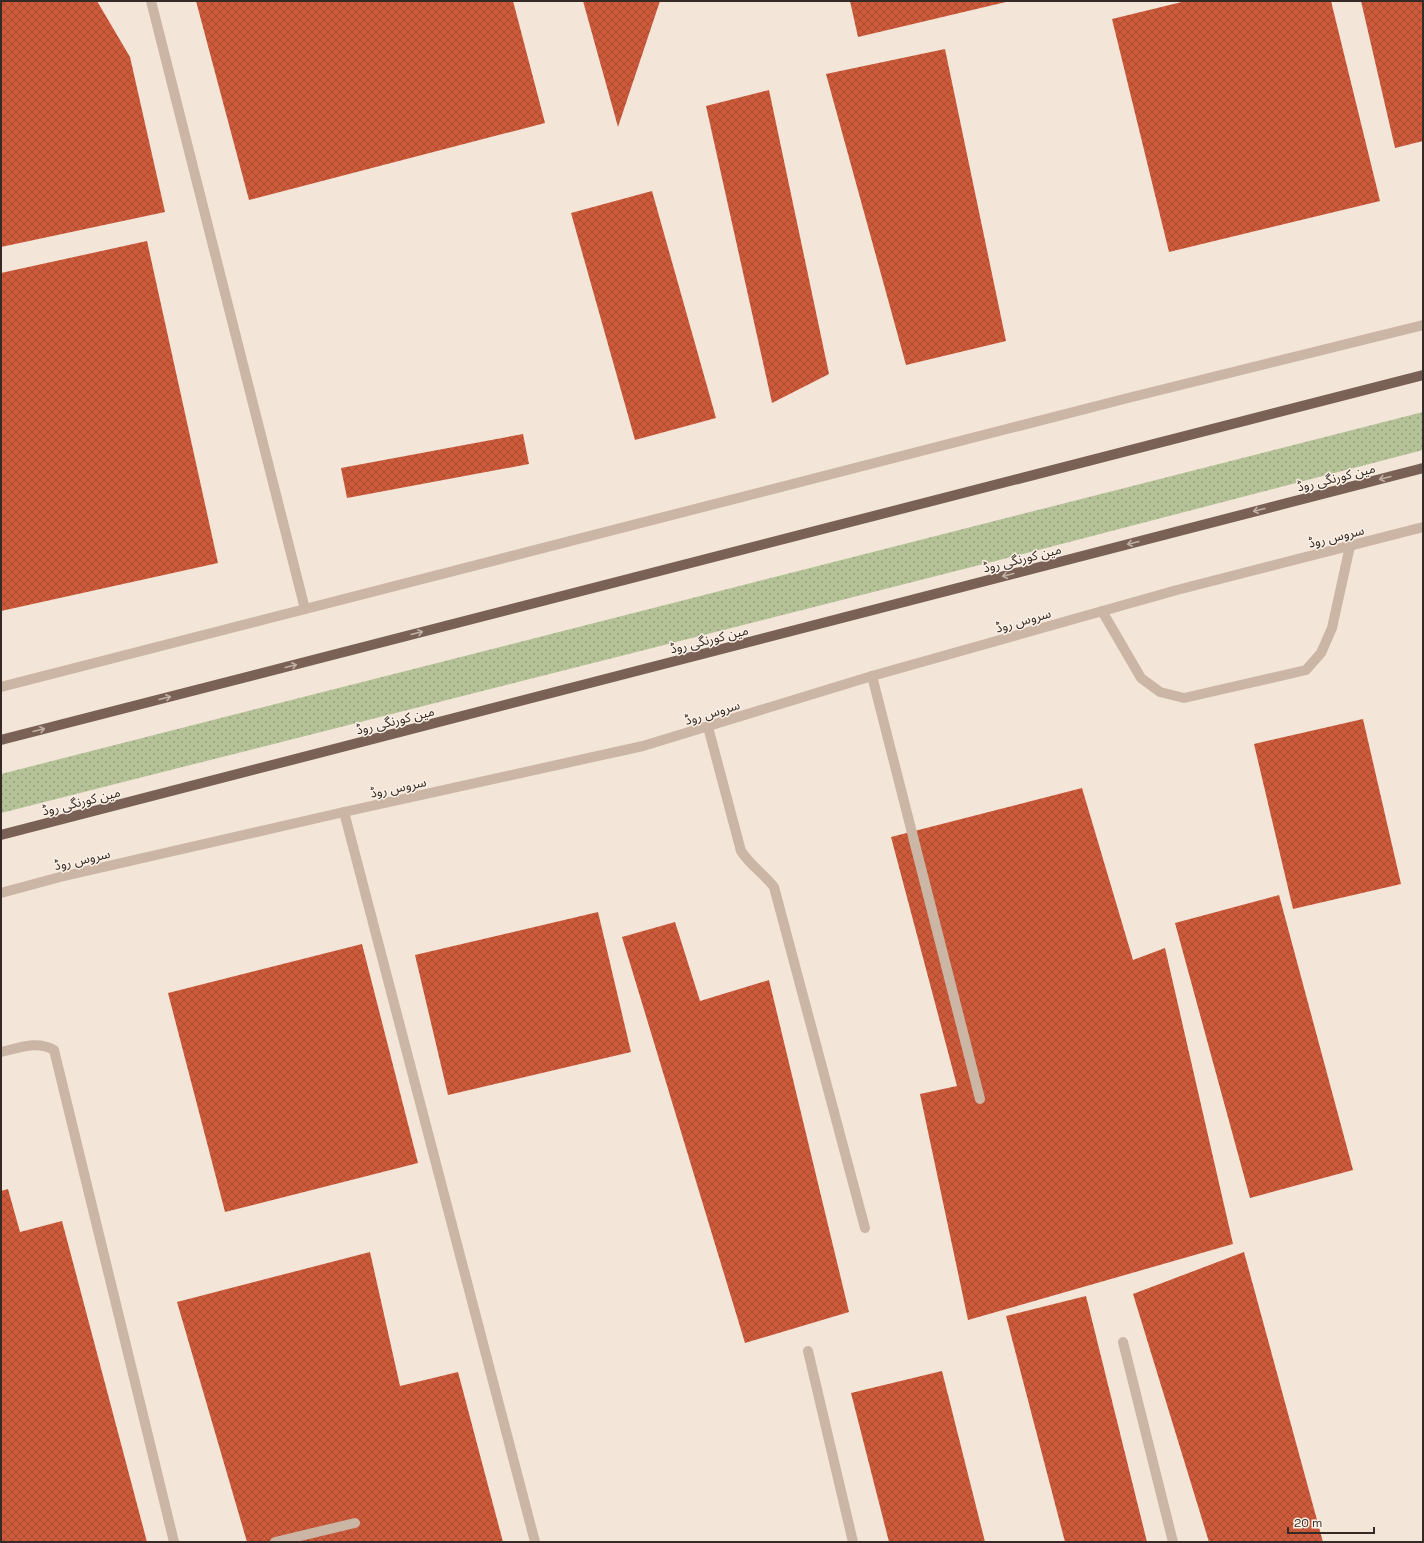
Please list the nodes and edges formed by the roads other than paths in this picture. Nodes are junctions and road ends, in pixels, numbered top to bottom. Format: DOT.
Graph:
graph roads {
  1 [pos="150,1"];
  2 [pos="1423,325"];
  3 [pos="1423,375"];
  4 [pos="1423,468"];
  5 [pos="1423,527"];
  6 [pos="1350,546"];
  7 [pos="305,609"];
  8 [pos="1102,612"];
  9 [pos="872,676"];
  10 [pos="1,687"];
  11 [pos="708,727"];
  12 [pos="1,740"];
  13 [pos="344,812"];
  14 [pos="1,835"];
  15 [pos="1,892"];
  16 [pos="1,1052"];
  17 [pos="980,1099"];
  18 [pos="865,1228"];
  19 [pos="1123,1342"];
  20 [pos="808,1351"];
  21 [pos="355,1523"];
  22 [pos="174,1542"];
  23 [pos="274,1542"];
  24 [pos="535,1542"];
  25 [pos="853,1542"];
  26 [pos="1172,1542"];
  1 -- 7 [label="street"];
  2 -- 7 [label="street"];
  12 -- 3 [label="main road, one-way"];
  4 -- 14 [label="main road, مین کورنگی روڈ, one-way"];
  5 -- 6 [label="street, سروس روڈ"];
  6 -- 8 [label="street, سروس روڈ"];
  6 -- 8 [label="street"];
  7 -- 10 [label="street"];
  8 -- 9 [label="street, سروس روڈ"];
  9 -- 11 [label="street, سروس روڈ"];
  9 -- 17 [label="street"];
  11 -- 13 [label="street, سروس روڈ"];
  11 -- 18 [label="street"];
  13 -- 15 [label="street, سروس روڈ"];
  13 -- 24 [label="street"];
  16 -- 22 [label="street"];
  19 -- 26 [label="street"];
  20 -- 25 [label="street"];
  21 -- 23 [label="street"];
}
